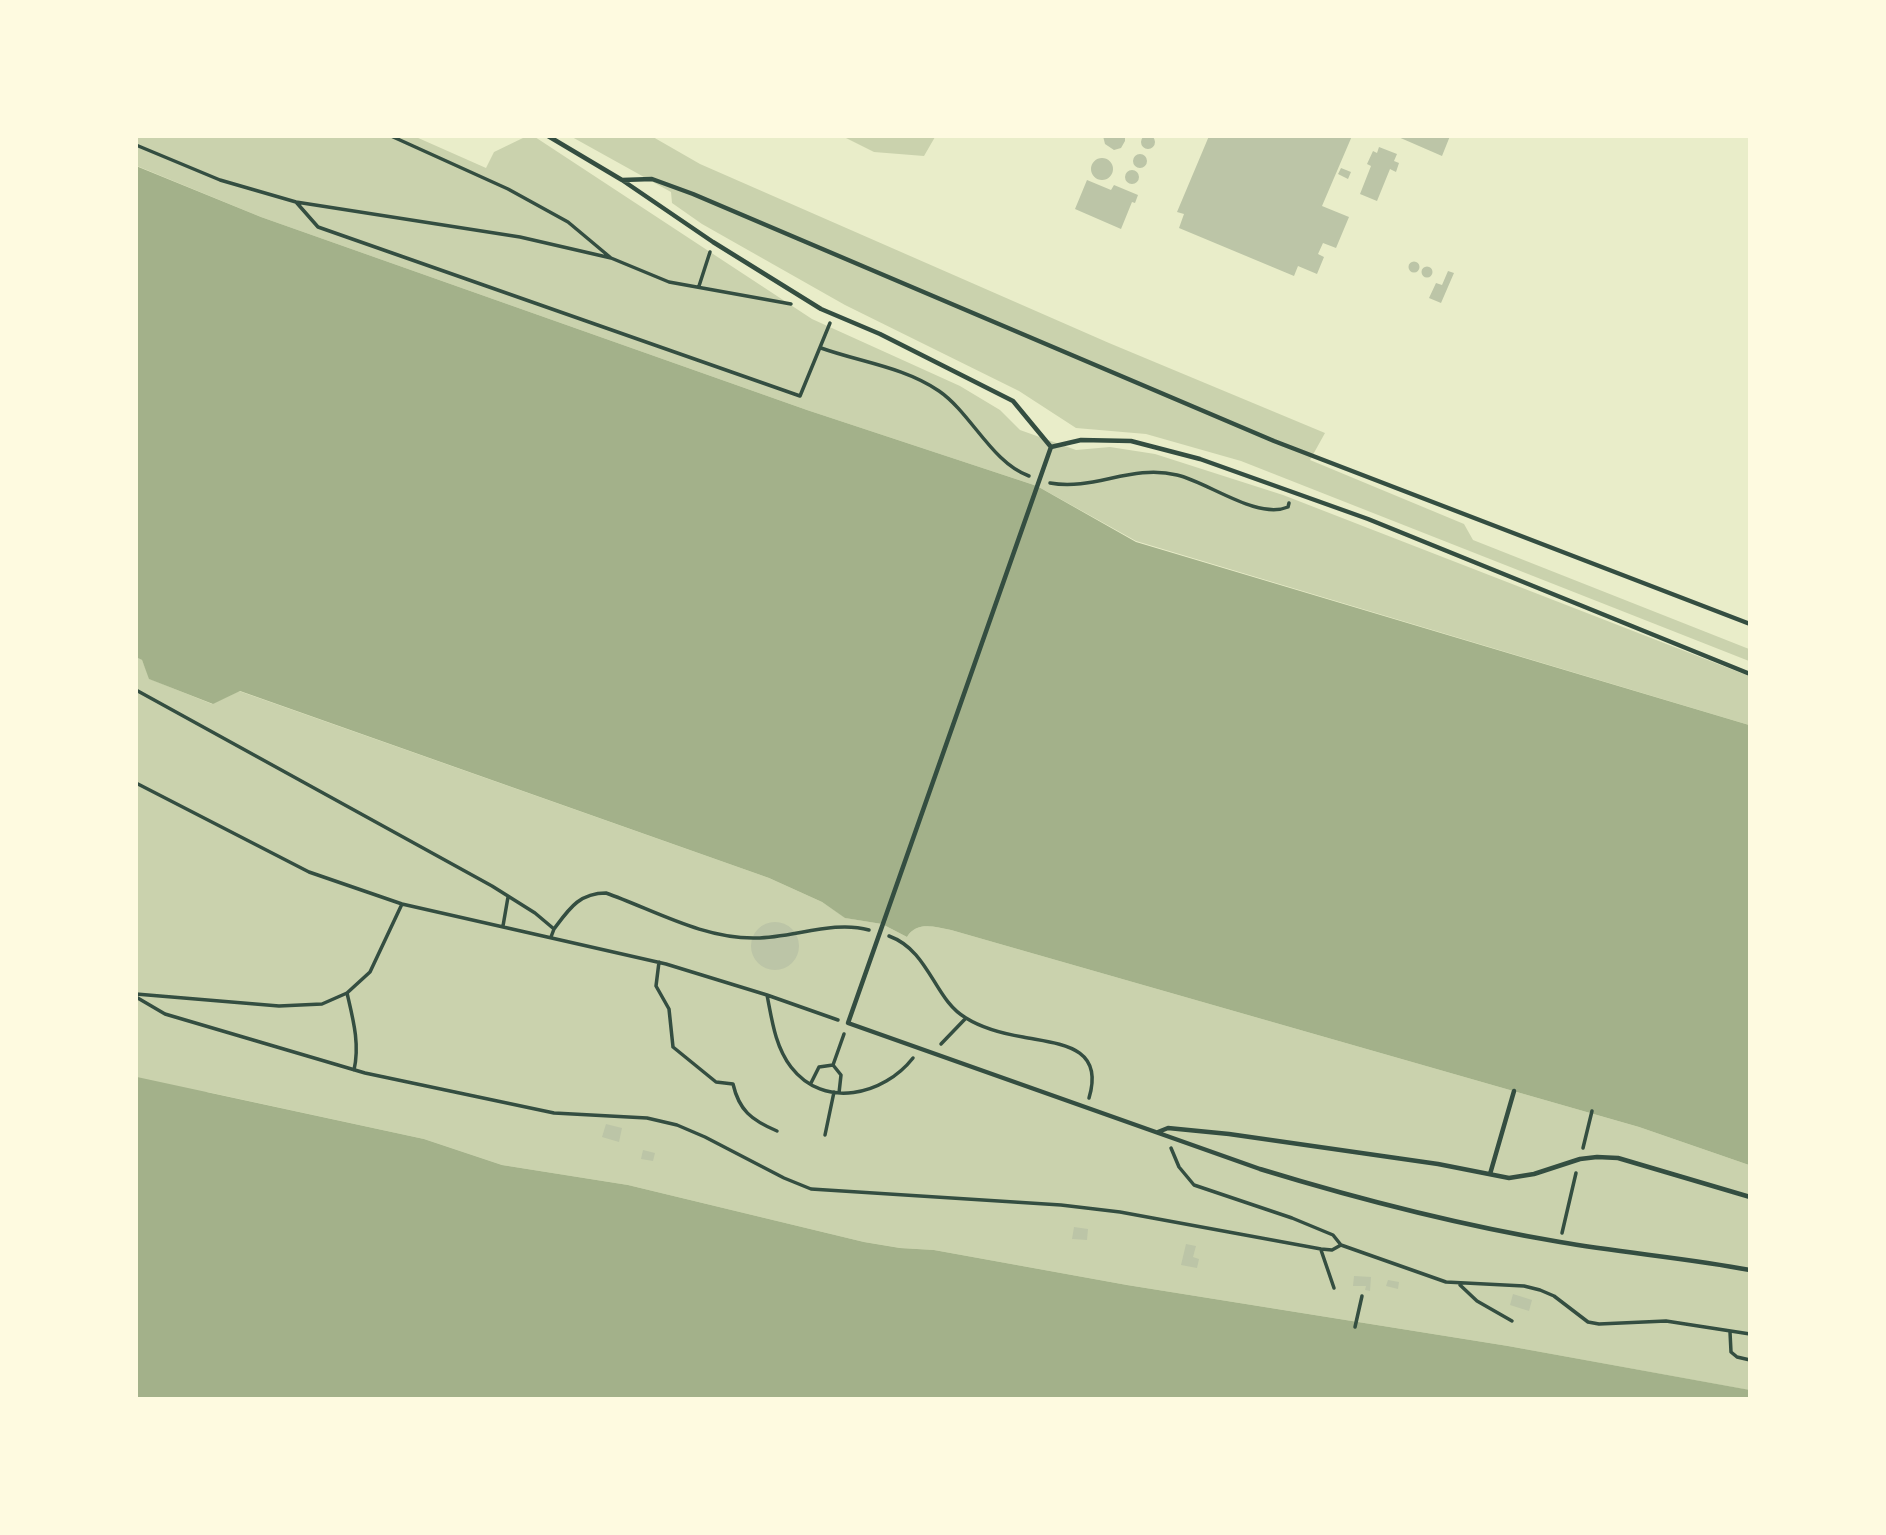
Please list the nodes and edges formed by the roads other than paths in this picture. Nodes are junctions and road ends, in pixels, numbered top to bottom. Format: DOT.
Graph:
graph roads {
  1 [pos="548,136"];
  2 [pos="622,180"];
  3 [pos="1051,447"];
  4 [pos="1749,624"];
  5 [pos="1749,674"];
  6 [pos="1514,1091"];
  7 [pos="1157,1133"];
  8 [pos="1490,1174"];
  9 [pos="1749,1196"];
  10 [pos="1749,1270"];
  1 -- 2 [label="lane"];
  2 -- 3 [label="lane"];
  2 -- 4 [label="lane"];
  3 -- 5 [label="lane"];
  3 -- 7 [label="lane"];
  6 -- 8 [label="lane"];
  7 -- 8 [label="lane"];
  7 -- 10 [label="lane"];
  8 -- 9 [label="lane"];
}
